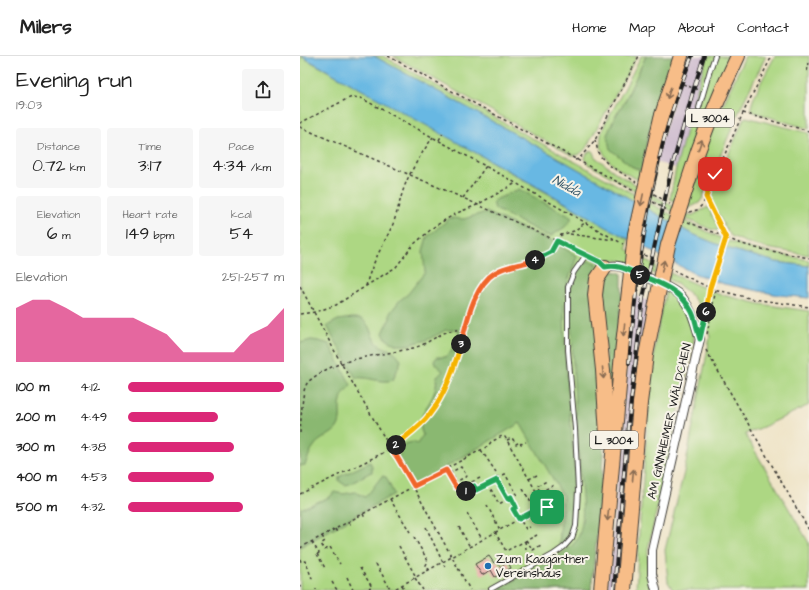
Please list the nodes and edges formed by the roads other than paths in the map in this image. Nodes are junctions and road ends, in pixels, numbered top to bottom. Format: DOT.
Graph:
graph roads {
  1 [pos="681,56"];
  2 [pos="715,56"];
  3 [pos="738,56"];
  4 [pos="699,108"];
  5 [pos="605,267"];
  6 [pos="610,497"];
  7 [pos="628,542"];
  8 [pos="491,589"];
  9 [pos="602,590"];
  10 [pos="624,590"];
  11 [pos="630,590"];
  12 [pos="656,590"];
  1 -- 6 [label="highway, L 3004, one-way, bridge"];
  2 -- 4 [label="lane"];
  7 -- 3 [label="highway, L 3004, one-way, bridge"];
  5 -- 6 [label="highway, one-way"];
  5 -- 8 [label="lane"];
  5 -- 12 [label="street, AM GINNHEIMER WÄLDCHEN"];
  6 -- 9 [label="highway, L 3004, one-way"];
  7 -- 10 [label="highway, L 3004"];
  7 -- 11 [label="highway"];
}
